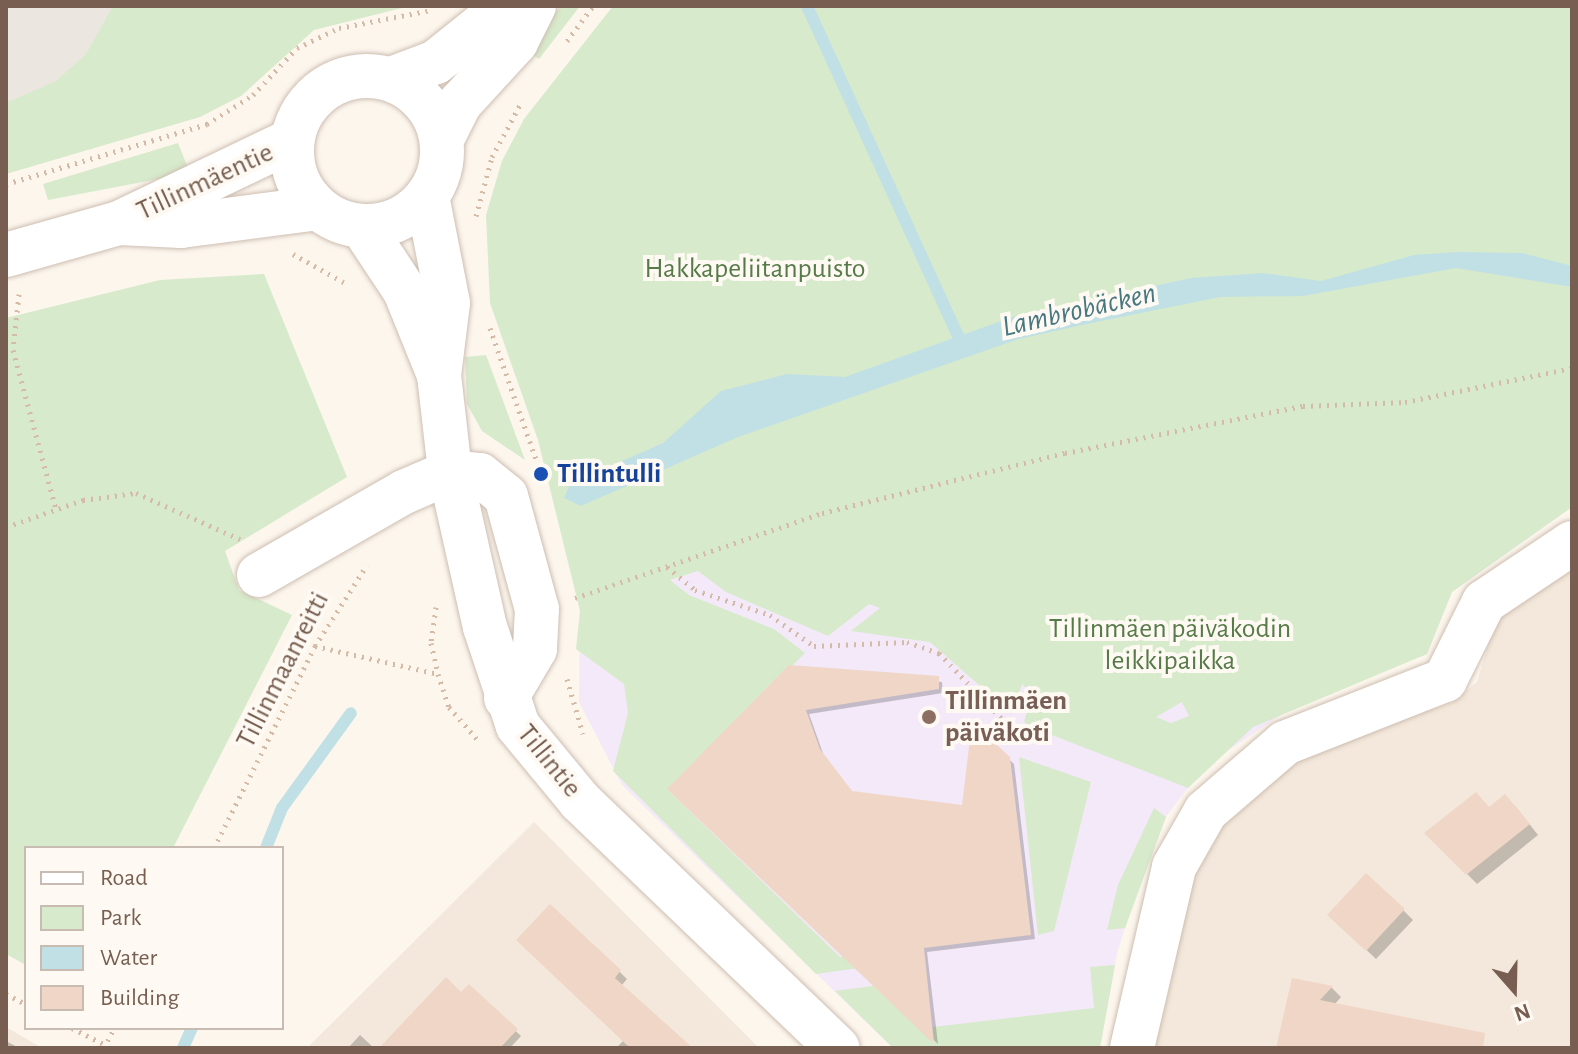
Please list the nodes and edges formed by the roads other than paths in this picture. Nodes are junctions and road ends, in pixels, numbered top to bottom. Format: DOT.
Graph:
graph roads {
  1 [pos="506,6"];
  2 [pos="534,6"];
  3 [pos="391,79"];
  4 [pos="442,139"];
  5 [pos="292,140"];
  6 [pos="427,196"];
  7 [pos="317,208"];
  8 [pos="119,223"];
  9 [pos="362,226"];
  10 [pos="13,270"];
  11 [pos="439,375"];
  12 [pos="450,472"];
  13 [pos="1572,543"];
  14 [pos="272,568"];
  15 [pos="838,1048"];
  16 [pos="1132,1048"];
  1 -- 3 [label="street"];
  2 -- 4 [label="street"];
  3 -- 4 [label="street"];
  3 -- 5 [label="street"];
  4 -- 6 [label="street"];
  5 -- 7 [label="street"];
  5 -- 8 [label="street, Tillinmäentie"];
  6 -- 9 [label="street"];
  6 -- 11 [label="street, Tillintie"];
  7 -- 8 [label="street, Tillinmäentie"];
  7 -- 9 [label="street"];
  8 -- 10 [label="street, Tillinmäentie"];
  9 -- 11 [label="street, Tillintie"];
  11 -- 12 [label="street, Tillintie"];
  12 -- 14 [label="street"];
  12 -- 15 [label="street, Tillintie"];
  13 -- 16 [label="street"];
}
